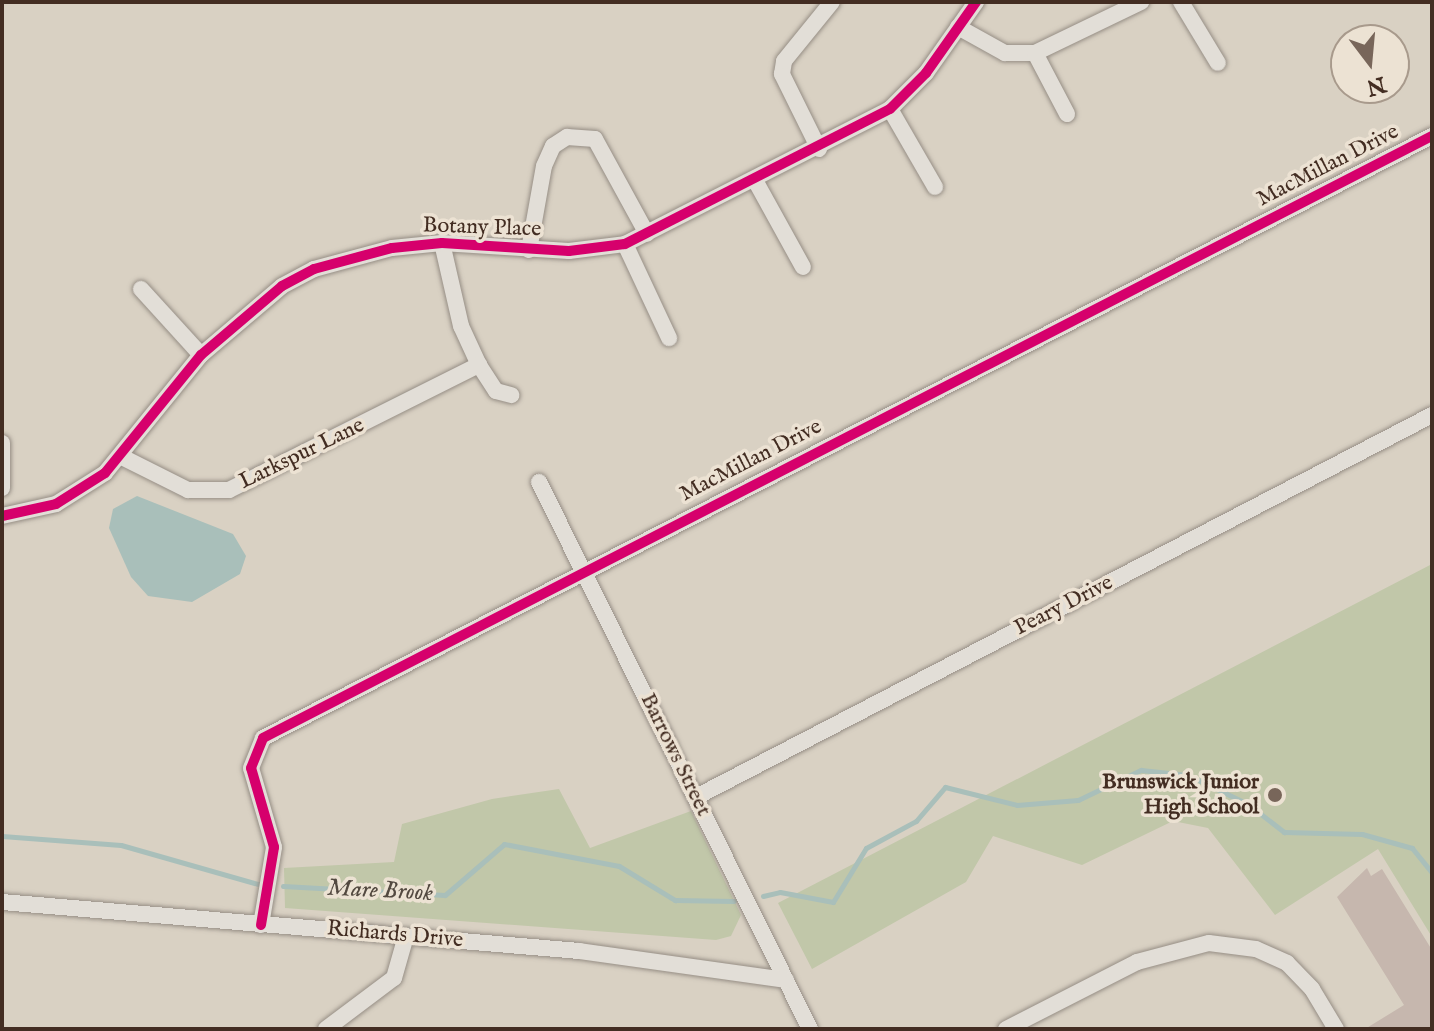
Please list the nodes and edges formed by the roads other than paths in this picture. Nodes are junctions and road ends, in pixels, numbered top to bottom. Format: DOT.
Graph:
graph roads {
  1 [pos="832,2"];
  2 [pos="976,2"];
  3 [pos="1141,2"];
  4 [pos="1181,2"];
  5 [pos="958,27"];
  6 [pos="1035,53"];
  7 [pos="1218,63"];
  8 [pos="890,109"];
  9 [pos="1067,114"];
  10 [pos="1432,136"];
  11 [pos="819,149"];
  12 [pos="756,182"];
  13 [pos="935,187"];
  14 [pos="647,234"];
  15 [pos="442,243"];
  16 [pos="625,244"];
  17 [pos="529,250"];
  18 [pos="803,267"];
  19 [pos="141,289"];
  20 [pos="669,338"];
  21 [pos="201,355"];
  22 [pos="479,365"];
  23 [pos="511,395"];
  24 [pos="1432,415"];
  25 [pos="2,443"];
  26 [pos="122,457"];
  27 [pos="539,482"];
  28 [pos="2,488"];
  29 [pos="2,516"];
  30 [pos="583,570"];
  31 [pos="696,797"];
  32 [pos="2,902"];
  33 [pos="261,925"];
  34 [pos="406,936"];
  35 [pos="786,980"];
  36 [pos="326,1029"];
  37 [pos="810,1029"];
  38 [pos="1006,1029"];
  39 [pos="1336,1029"];
  1 -- 11 [label="street"];
  2 -- 5 [label="street, Botany Place"];
  3 -- 6 [label="street"];
  4 -- 7 [label="street"];
  5 -- 6 [label="street"];
  5 -- 8 [label="street, Botany Place"];
  6 -- 9 [label="street"];
  8 -- 11 [label="street, Botany Place"];
  8 -- 13 [label="street"];
  10 -- 30 [label="street, MacMillan Drive"];
  11 -- 12 [label="street, Botany Place"];
  12 -- 14 [label="street, Botany Place"];
  12 -- 18 [label="street"];
  14 -- 16 [label="street, Botany Place"];
  14 -- 17 [label="street"];
  15 -- 17 [label="street, Botany Place"];
  15 -- 21 [label="street, Botany Place"];
  15 -- 22 [label="street"];
  16 -- 17 [label="street, Botany Place"];
  16 -- 20 [label="street"];
  19 -- 21 [label="street"];
  21 -- 26 [label="street, Botany Place"];
  22 -- 23 [label="street"];
  22 -- 26 [label="street, Larkspur Lane"];
  24 -- 31 [label="street, Peary Drive"];
  25 -- 28 [label="street"];
  26 -- 29 [label="street, Botany Place"];
  27 -- 30 [label="street, Barrows Street"];
  30 -- 31 [label="street, Barrows Street"];
  30 -- 33 [label="street, MacMillan Drive"];
  31 -- 35 [label="street, Barrows Street"];
  32 -- 33 [label="street, Richards Drive"];
  33 -- 34 [label="street, Richards Drive"];
  34 -- 35 [label="street, Richards Drive"];
  34 -- 36 [label="street"];
  35 -- 37 [label="street, Barrows Street"];
  38 -- 39 [label="street"];
}
